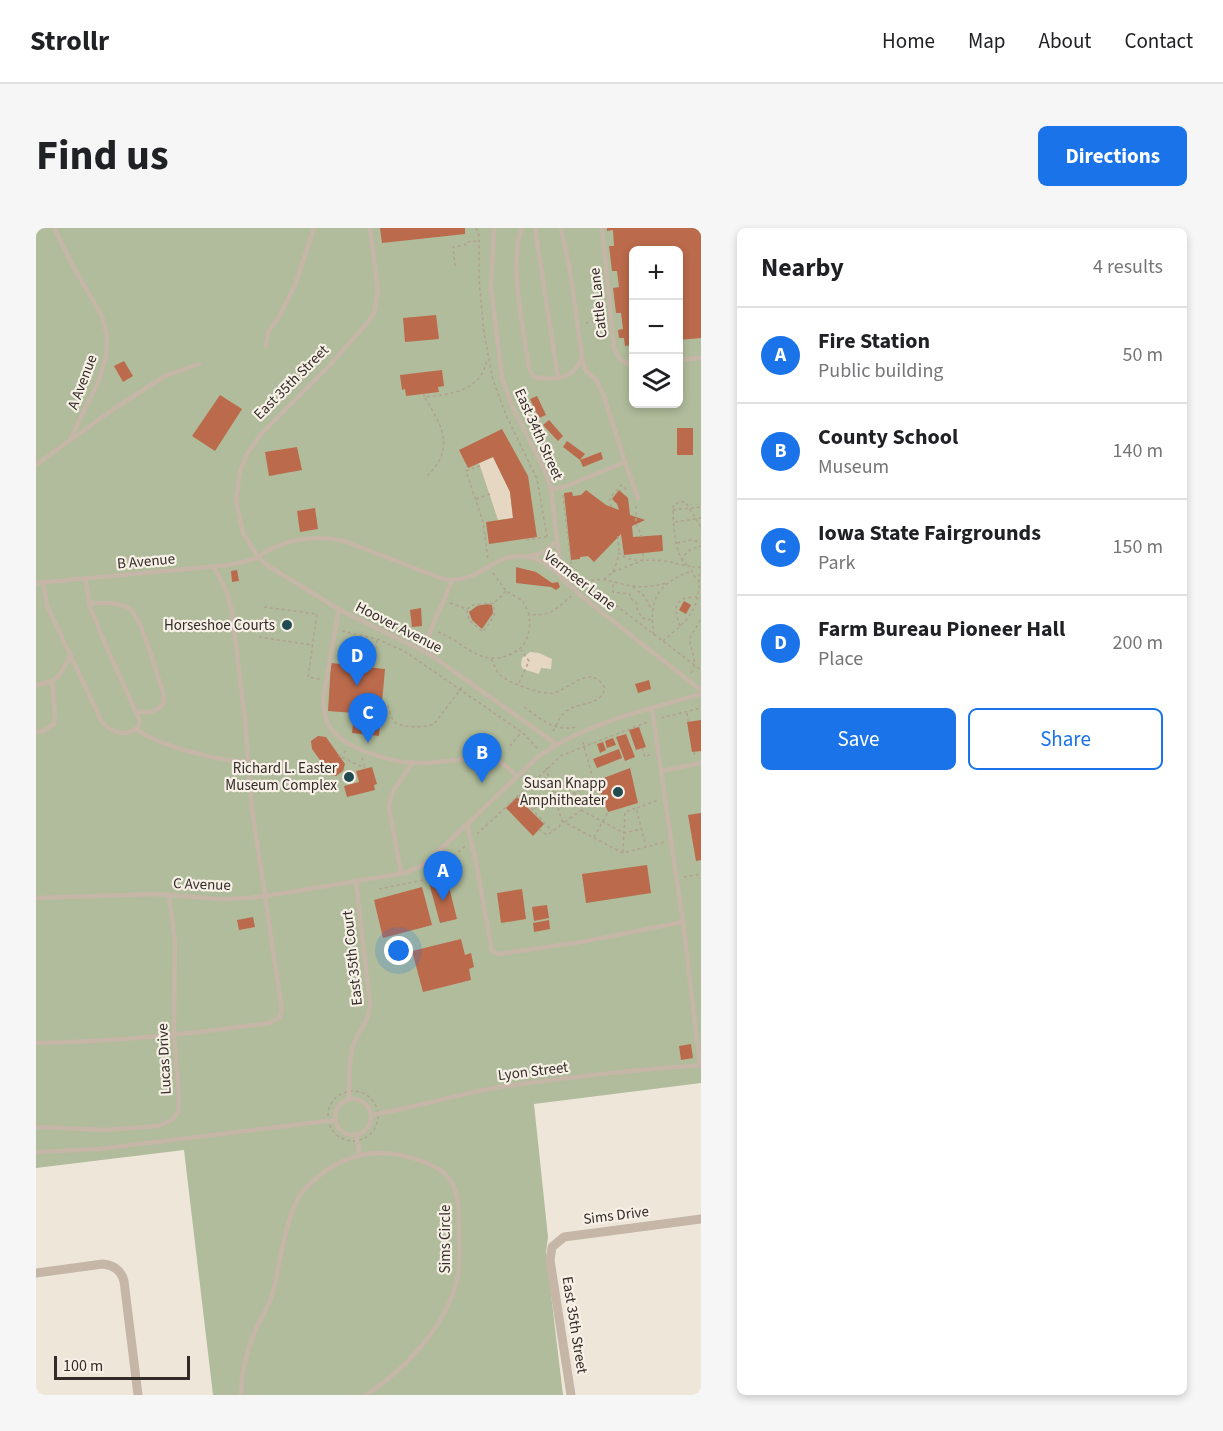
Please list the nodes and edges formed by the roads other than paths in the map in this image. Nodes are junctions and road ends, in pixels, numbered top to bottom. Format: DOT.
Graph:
graph roads {
  1 [pos="54,228"];
  2 [pos="314,228"];
  3 [pos="370,228"];
  4 [pos="494,228"];
  5 [pos="522,228"];
  6 [pos="535,228"];
  7 [pos="561,228"];
  8 [pos="602,228"];
  9 [pos="266,346"];
  10 [pos="582,357"];
  11 [pos="701,358"];
  12 [pos="683,360"];
  13 [pos="629,363"];
  14 [pos="199,364"];
  15 [pos="558,378"];
  16 [pos="70,440"];
  17 [pos="625,462"];
  18 [pos="36,465"];
  19 [pos="551,489"];
  20 [pos="638,498"];
  21 [pos="557,538"];
  22 [pos="258,557"];
  23 [pos="526,557"];
  24 [pos="214,567"];
  25 [pos="85,579"];
  26 [pos="562,579"];
  27 [pos="452,581"];
  28 [pos="36,583"];
  29 [pos="43,583"];
  30 [pos="89,603"];
  31 [pos="339,609"];
  32 [pos="422,650"];
  33 [pos="71,654"];
  34 [pos="52,682"];
  35 [pos="36,686"];
  36 [pos="701,692"];
  37 [pos="652,708"];
  38 [pos="136,711"];
  39 [pos="136,729"];
  40 [pos="36,732"];
  41 [pos="556,744"];
  42 [pos="248,762"];
  43 [pos="413,762"];
  44 [pos="701,763"];
  45 [pos="661,771"];
  46 [pos="517,776"];
  47 [pos="466,824"];
  48 [pos="401,873"];
  49 [pos="356,882"];
  50 [pos="169,895"];
  51 [pos="264,896"];
  52 [pos="36,898"];
  53 [pos="683,922"];
  54 [pos="174,1036"];
  55 [pos="36,1044"];
  56 [pos="700,1065"];
  57 [pos="349,1099"];
  58 [pos="370,1115"];
  59 [pos="332,1120"];
  60 [pos="36,1127"];
  61 [pos="357,1137"];
  62 [pos="36,1152"];
  63 [pos="360,1155"];
  64 [pos="701,1219"];
  65 [pos="550,1260"];
  66 [pos="36,1273"];
  67 [pos="138,1395"];
  68 [pos="241,1395"];
  69 [pos="366,1395"];
  70 [pos="571,1395"];
  1 -- 16 [label="lane, A Avenue"];
  2 -- 9 [label="lane"];
  3 -- 22 [label="lane, East 35th Street"];
  4 -- 19 [label="lane, East 34th Street"];
  5 -- 15 [label="lane"];
  6 -- 15 [label="lane"];
  7 -- 10 [label="lane"];
  8 -- 13 [label="lane, Cattle Lane"];
  10 -- 15 [label="lane"];
  10 -- 17 [label="lane"];
  11 -- 12 [label="lane"];
  14 -- 16 [label="lane"];
  16 -- 18 [label="lane, A Avenue"];
  17 -- 19 [label="lane"];
  17 -- 20 [label="lane"];
  19 -- 21 [label="lane, East 34th Street"];
  21 -- 23 [label="lane"];
  21 -- 26 [label="lane, East 34th Street"];
  22 -- 24 [label="lane, B Avenue"];
  22 -- 27 [label="lane"];
  22 -- 31 [label="lane, Hoover Avenue"];
  23 -- 26 [label="lane, Vermeer Lane"];
  23 -- 27 [label="lane, Vermeer Lane"];
  24 -- 25 [label="lane, B Avenue"];
  24 -- 42 [label="lane"];
  25 -- 29 [label="lane, B Avenue"];
  25 -- 30 [label="lane"];
  26 -- 36 [label="lane, Vermeer Lane"];
  27 -- 32 [label="lane"];
  28 -- 29 [label="lane, B Avenue"];
  29 -- 33 [label="lane"];
  30 -- 38 [label="lane"];
  30 -- 38 [label="lane"];
  31 -- 32 [label="lane, Hoover Avenue"];
  31 -- 43 [label="lane"];
  32 -- 41 [label="lane, Hoover Avenue"];
  33 -- 34 [label="lane"];
  33 -- 39 [label="lane"];
  34 -- 35 [label="lane"];
  34 -- 40 [label="lane"];
  36 -- 37 [label="lane, C Avenue"];
  37 -- 41 [label="lane, C Avenue"];
  37 -- 45 [label="lane"];
  38 -- 39 [label="lane"];
  39 -- 42 [label="lane"];
  41 -- 46 [label="lane, C Avenue"];
  42 -- 51 [label="lane"];
  43 -- 46 [label="lane"];
  43 -- 48 [label="lane"];
  44 -- 45 [label="lane"];
  45 -- 53 [label="lane"];
  46 -- 47 [label="lane, C Avenue"];
  47 -- 48 [label="lane, C Avenue"];
  47 -- 53 [label="lane"];
  48 -- 49 [label="lane, C Avenue"];
  49 -- 51 [label="lane, C Avenue"];
  49 -- 57 [label="lane, East 35th Court"];
  50 -- 51 [label="lane, C Avenue"];
  50 -- 52 [label="lane, C Avenue"];
  50 -- 54 [label="lane, Lucas Drive"];
  51 -- 54 [label="lane"];
  53 -- 56 [label="lane"];
  54 -- 55 [label="lane"];
  54 -- 60 [label="lane, Lucas Drive"];
  56 -- 58 [label="lane, Lyon Street"];
  57 -- 58 [label="lane"];
  57 -- 59 [label="lane"];
  58 -- 61 [label="lane"];
  59 -- 61 [label="lane"];
  59 -- 62 [label="lane"];
  61 -- 63 [label="lane"];
  63 -- 68 [label="lane, Sims Circle"];
  63 -- 69 [label="lane, Sims Circle"];
  64 -- 65 [label="street, Sims Drive"];
  65 -- 70 [label="street, East 35th Street"];
  66 -- 67 [label="street"];
}
